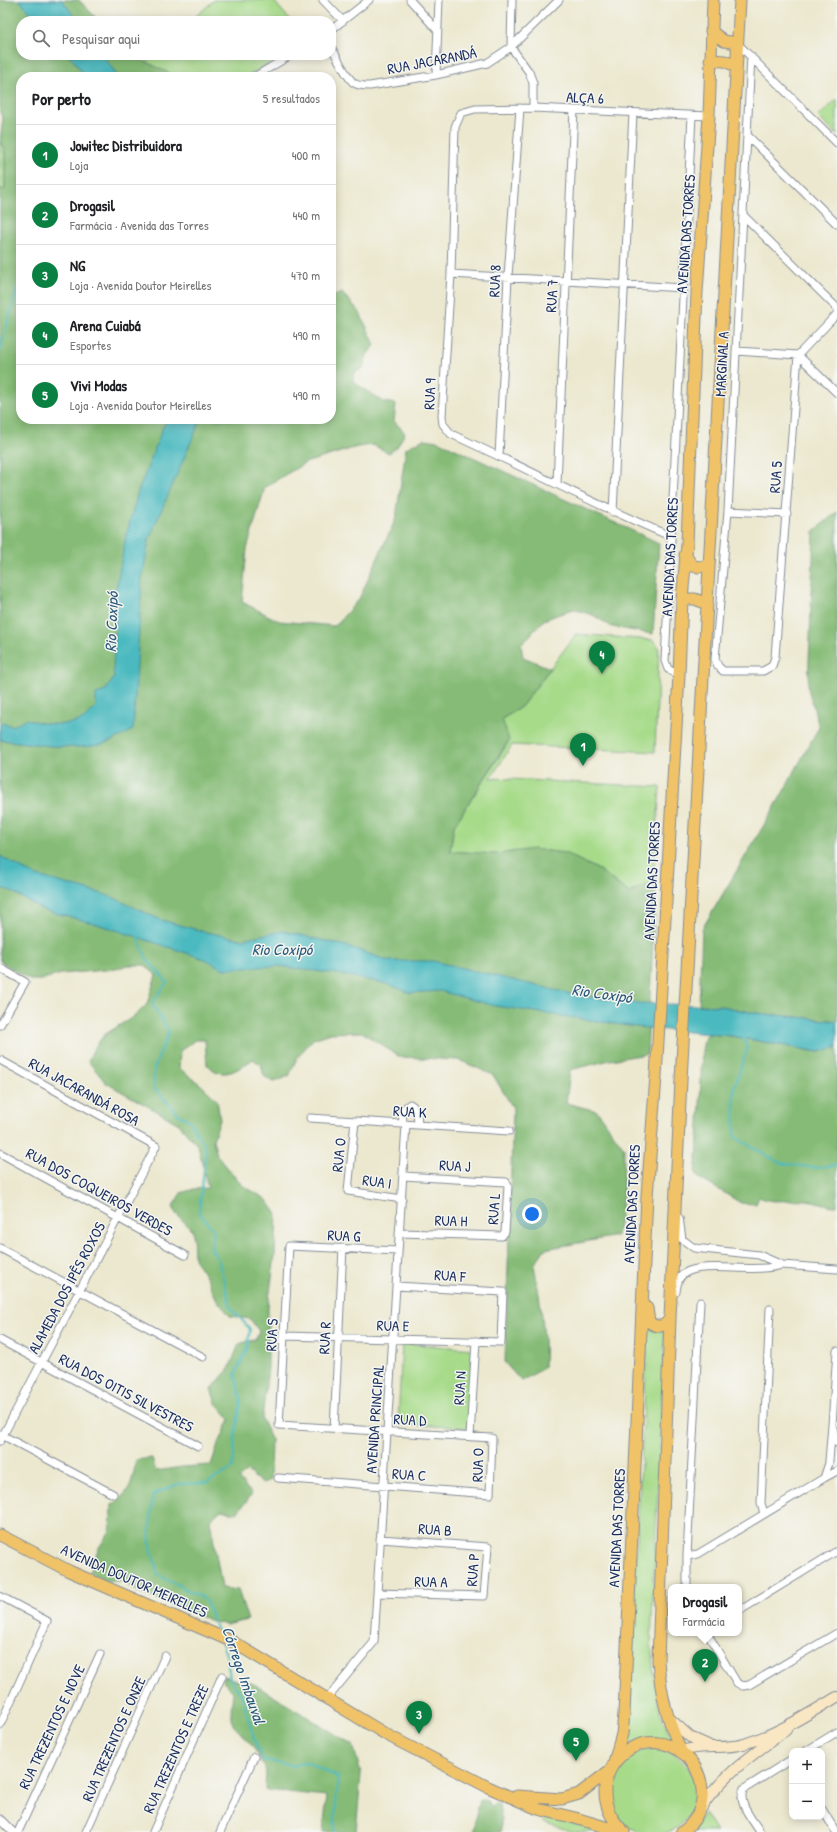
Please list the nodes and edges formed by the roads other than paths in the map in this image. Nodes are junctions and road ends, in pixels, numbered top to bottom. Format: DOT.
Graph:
graph roads {
  1 [pos="323,0"];
  2 [pos="369,0"];
  3 [pos="410,0"];
  4 [pos="439,0"];
  5 [pos="512,0"];
  6 [pos="559,0"];
  7 [pos="713,0"];
  8 [pos="740,0"];
  9 [pos="343,21"];
  10 [pos="336,26"];
  11 [pos="437,30"];
  12 [pos="711,31"];
  13 [pos="737,43"];
  14 [pos="511,47"];
  15 [pos="336,55"];
  16 [pos="751,56"];
  17 [pos="283,60"];
  18 [pos="710,60"];
  19 [pos="735,66"];
  20 [pos="262,72"];
  21 [pos="436,75"];
  22 [pos="520,108"];
  23 [pos="533,108"];
  24 [pos="574,110"];
  25 [pos="633,112"];
  26 [pos="461,113"];
  27 [pos="692,115"];
  28 [pos="709,116"];
  29 [pos="747,135"];
  30 [pos="837,143"];
  31 [pos="743,214"];
  32 [pos="837,224"];
  33 [pos="451,274"];
  34 [pos="508,277"];
  35 [pos="566,281"];
  36 [pos="625,284"];
  37 [pos="683,288"];
  38 [pos="837,308"];
  39 [pos="837,314"];
  40 [pos="736,351"];
  41 [pos="798,355"];
  42 [pos="837,393"];
  43 [pos="499,456"];
  44 [pos="557,483"];
  45 [pos="728,511"];
  46 [pos="613,512"];
  47 [pos="786,514"];
  48 [pos="670,536"];
  49 [pos="685,555"];
  50 [pos="709,565"];
  51 [pos="682,599"];
  52 [pos="707,604"];
  53 [pos="775,656"];
  54 [pos="679,675"];
  55 [pos="0,968"];
  56 [pos="0,1025"];
  57 [pos="0,1060"];
  58 [pos="310,1118"];
  59 [pos="355,1121"];
  60 [pos="404,1124"];
  61 [pos="418,1125"];
  62 [pos="509,1131"];
  63 [pos="156,1146"];
  64 [pos="0,1153"];
  65 [pos="403,1176"];
  66 [pos="506,1182"];
  67 [pos="676,1190"];
  68 [pos="348,1191"];
  69 [pos="647,1196"];
  70 [pos="402,1199"];
  71 [pos="119,1217"];
  72 [pos="399,1233"];
  73 [pos="502,1236"];
  74 [pos="289,1246"];
  75 [pos="0,1248"];
  76 [pos="343,1248"];
  77 [pos="398,1251"];
  78 [pos="185,1255"];
  79 [pos="782,1265"];
  80 [pos="837,1268"];
  81 [pos="396,1286"];
  82 [pos="81,1291"];
  83 [pos="700,1302"];
  84 [pos="770,1309"];
  85 [pos="670,1318"];
  86 [pos="285,1336"];
  87 [pos="338,1337"];
  88 [pos="393,1339"];
  89 [pos="0,1340"];
  90 [pos="476,1341"];
  91 [pos="501,1342"];
  92 [pos="837,1351"];
  93 [pos="203,1357"];
  94 [pos="41,1363"];
  95 [pos="279,1425"];
  96 [pos="832,1425"];
  97 [pos="334,1428"];
  98 [pos="387,1432"];
  99 [pos="470,1436"];
  100 [pos="1,1437"];
  101 [pos="492,1438"];
  102 [pos="837,1443"];
  103 [pos="198,1446"];
  104 [pos="837,1454"];
  105 [pos="829,1462"];
  106 [pos="837,1471"];
  107 [pos="278,1478"];
  108 [pos="824,1478"];
  109 [pos="384,1486"];
  110 [pos="113,1494"];
  111 [pos="490,1494"];
  112 [pos="764,1514"];
  113 [pos="0,1535"];
  114 [pos="380,1538"];
  115 [pos="488,1547"];
  116 [pos="837,1551"];
  117 [pos="687,1556"];
  118 [pos="686,1584"];
  119 [pos="377,1593"];
  120 [pos="0,1596"];
  121 [pos="484,1596"];
  122 [pos="742,1609"];
  123 [pos="837,1633"];
  124 [pos="708,1636"];
  125 [pos="100,1654"];
  126 [pos="165,1656"];
  127 [pos="222,1676"];
  128 [pos="837,1697"];
  129 [pos="327,1699"];
  130 [pos="666,1714"];
  131 [pos="806,1715"];
  132 [pos="0,1725"];
  133 [pos="837,1732"];
  134 [pos="710,1746"];
  135 [pos="811,1748"];
  136 [pos="681,1752"];
  137 [pos="254,1757"];
  138 [pos="789,1761"];
  139 [pos="612,1766"];
  140 [pos="507,1794"];
  141 [pos="825,1814"];
  142 [pos="696,1817"];
  143 [pos="0,1819"];
  144 [pos="685,1831"];
  145 [pos="14,1832"];
  146 [pos="18,1832"];
  147 [pos="86,1832"];
  148 [pos="153,1832"];
  149 [pos="220,1832"];
  150 [pos="623,1832"];
  151 [pos="760,1832"];
  152 [pos="836,1832"];
  1 -- 9 [label="street"];
  2 -- 9 [label="street"];
  3 -- 11 [label="street"];
  4 -- 11 [label="street"];
  5 -- 14 [label="street"];
  6 -- 14 [label="street, RUA JACARANDÁ"];
  7 -- 12 [label="main road, AVENIDA DAS TORRES"];
  8 -- 13 [label="main road"];
  9 -- 10 [label="street"];
  11 -- 21 [label="street"];
  12 -- 13 [label="main road"];
  12 -- 18 [label="main road, AVENIDA DAS TORRES"];
  13 -- 16 [label="street"];
  13 -- 19 [label="main road"];
  14 -- 21 [label="street, RUA JACARANDÁ"];
  14 -- 23 [label="street"];
  15 -- 21 [label="street, RUA JACARANDÁ"];
  16 -- 29 [label="street, MARGINAL A"];
  16 -- 30 [label="street"];
  17 -- 20 [label="street"];
  18 -- 19 [label="main road"];
  18 -- 28 [label="main road, AVENIDA DAS TORRES"];
  19 -- 50 [label="main road"];
  22 -- 23 [label="street, ALÇA 6"];
  22 -- 26 [label="street, ALÇA 6"];
  22 -- 34 [label="street, RUA 8"];
  23 -- 24 [label="street, ALÇA 6"];
  24 -- 25 [label="street, ALÇA 6"];
  24 -- 35 [label="street, RUA 7"];
  25 -- 27 [label="street, ALÇA 6"];
  25 -- 36 [label="street"];
  26 -- 33 [label="street, RUA 9"];
  27 -- 28 [label="street, ALÇA 6"];
  27 -- 37 [label="street"];
  28 -- 49 [label="main road, AVENIDA DAS TORRES"];
  29 -- 31 [label="street, MARGINAL A"];
  29 -- 32 [label="street"];
  31 -- 38 [label="street"];
  31 -- 40 [label="street, MARGINAL A"];
  33 -- 34 [label="street"];
  33 -- 43 [label="street, RUA 9"];
  34 -- 35 [label="street"];
  34 -- 43 [label="street, RUA 8"];
  35 -- 36 [label="street"];
  35 -- 44 [label="street, RUA 7"];
  36 -- 37 [label="street"];
  36 -- 46 [label="street"];
  37 -- 48 [label="street"];
  39 -- 41 [label="street"];
  40 -- 41 [label="street"];
  40 -- 45 [label="street, MARGINAL A"];
  41 -- 42 [label="street"];
  41 -- 47 [label="street, RUA 5"];
  43 -- 44 [label="street, RUA 9"];
  44 -- 46 [label="street, RUA 9"];
  45 -- 47 [label="street"];
  45 -- 53 [label="street, MARGINAL A"];
  46 -- 48 [label="street, RUA 9"];
  47 -- 53 [label="street, RUA 5"];
  48 -- 54 [label="street"];
  49 -- 50 [label="main road"];
  49 -- 51 [label="main road, AVENIDA DAS TORRES"];
  50 -- 52 [label="main road"];
  51 -- 52 [label="main road"];
  51 -- 54 [label="main road, AVENIDA DAS TORRES"];
  52 -- 67 [label="main road"];
  54 -- 69 [label="main road, AVENIDA DAS TORRES"];
  55 -- 56 [label="street"];
  57 -- 63 [label="street, RUA JACARANDÁ ROSA"];
  58 -- 59 [label="street, RUA K"];
  59 -- 60 [label="street, RUA K"];
  59 -- 68 [label="street, RUA O"];
  60 -- 61 [label="street, RUA K"];
  60 -- 61 [label="street, AVENIDA PRINCIPAL"];
  60 -- 65 [label="street, AVENIDA PRINCIPAL"];
  61 -- 62 [label="street, RUA K"];
  63 -- 71 [label="street, ALAMEDA DOS IPÊS ROXOS"];
  64 -- 71 [label="street, RUA DOS COQUEIROS VERDES"];
  65 -- 66 [label="street, RUA J"];
  65 -- 70 [label="street, AVENIDA PRINCIPAL"];
  66 -- 73 [label="street, RUA L"];
  67 -- 79 [label="street"];
  67 -- 85 [label="main road"];
  68 -- 70 [label="street, RUA I"];
  69 -- 85 [label="main road"];
  69 -- 139 [label="main road, AVENIDA DAS TORRES"];
  70 -- 72 [label="street, AVENIDA PRINCIPAL"];
  71 -- 78 [label="street, RUA DOS COQUEIROS VERDES"];
  71 -- 82 [label="street, ALAMEDA DOS IPÊS ROXOS"];
  72 -- 73 [label="street, RUA H"];
  72 -- 77 [label="street, AVENIDA PRINCIPAL"];
  74 -- 76 [label="street, RUA G"];
  74 -- 86 [label="street, RUA S"];
  75 -- 82 [label="street"];
  76 -- 77 [label="street, RUA G"];
  76 -- 87 [label="street, RUA R"];
  77 -- 81 [label="street, AVENIDA PRINCIPAL"];
  79 -- 80 [label="street"];
  79 -- 85 [label="street"];
  81 -- 88 [label="street, AVENIDA PRINCIPAL"];
  81 -- 91 [label="street, RUA F"];
  82 -- 93 [label="street"];
  82 -- 94 [label="street, ALAMEDA DOS IPÊS ROXOS"];
  83 -- 117 [label="street"];
  84 -- 112 [label="street"];
  85 -- 130 [label="main road"];
  86 -- 87 [label="street, RUA E"];
  86 -- 95 [label="street, RUA S"];
  87 -- 88 [label="street, RUA E"];
  87 -- 97 [label="street, RUA R"];
  88 -- 90 [label="street, RUA E"];
  88 -- 98 [label="street, AVENIDA PRINCIPAL"];
  89 -- 94 [label="street, RUA DOS OITIS SILVESTRES"];
  90 -- 91 [label="street, RUA E"];
  90 -- 99 [label="street, RUA N"];
  92 -- 96 [label="street"];
  94 -- 100 [label="street, ALAMEDA DOS IPÊS ROXOS"];
  94 -- 103 [label="street, RUA DOS OITIS SILVESTRES"];
  95 -- 97 [label="street, RUA D"];
  96 -- 102 [label="street"];
  96 -- 105 [label="street"];
  97 -- 98 [label="street, RUA D"];
  98 -- 99 [label="street, RUA D"];
  98 -- 109 [label="street, AVENIDA PRINCIPAL"];
  99 -- 101 [label="street, RUA D"];
  100 -- 110 [label="street"];
  101 -- 111 [label="street, RUA O"];
  104 -- 105 [label="street"];
  105 -- 106 [label="street"];
  105 -- 108 [label="street"];
  106 -- 108 [label="street"];
  107 -- 109 [label="street, RUA C"];
  108 -- 112 [label="street"];
  109 -- 111 [label="street, RUA C"];
  109 -- 114 [label="street, AVENIDA PRINCIPAL"];
  112 -- 117 [label="street"];
  113 -- 129 [label="main road, AVENIDA DOUTOR MEIRELLES"];
  114 -- 115 [label="street, RUA B"];
  114 -- 119 [label="street, AVENIDA PRINCIPAL"];
  115 -- 121 [label="street, RUA P"];
  116 -- 122 [label="street"];
  117 -- 118 [label="street"];
  119 -- 121 [label="street, RUA A"];
  119 -- 129 [label="street, AVENIDA PRINCIPAL"];
  120 -- 132 [label="street"];
  123 -- 124 [label="street"];
  125 -- 146 [label="street, RUA TREZENTOS E NOVE"];
  126 -- 147 [label="street, RUA TREZENTOS E ONZE"];
  127 -- 148 [label="street, RUA TREZENTOS E TREZE"];
  128 -- 131 [label="street"];
  129 -- 140 [label="main road, AVENIDA DOUTOR MEIRELLES"];
  130 -- 134 [label="street"];
  130 -- 136 [label="main road"];
  131 -- 134 [label="street"];
  131 -- 142 [label="street"];
  133 -- 135 [label="street"];
  134 -- 136 [label="street"];
  136 -- 139 [label="main road, AVENIDA DOUTOR MEIRELLES"];
  136 -- 142 [label="main road"];
  137 -- 149 [label="street"];
  138 -- 151 [label="street"];
  139 -- 140 [label="main road, AVENIDA DOUTOR MEIRELLES"];
  139 -- 150 [label="main road, AVENIDA DAS TORRES"];
  140 -- 150 [label="main road, AVENIDA DOUTOR MEIRELLES"];
  141 -- 152 [label="street"];
  142 -- 144 [label="main road"];
  143 -- 145 [label="street"];
}
